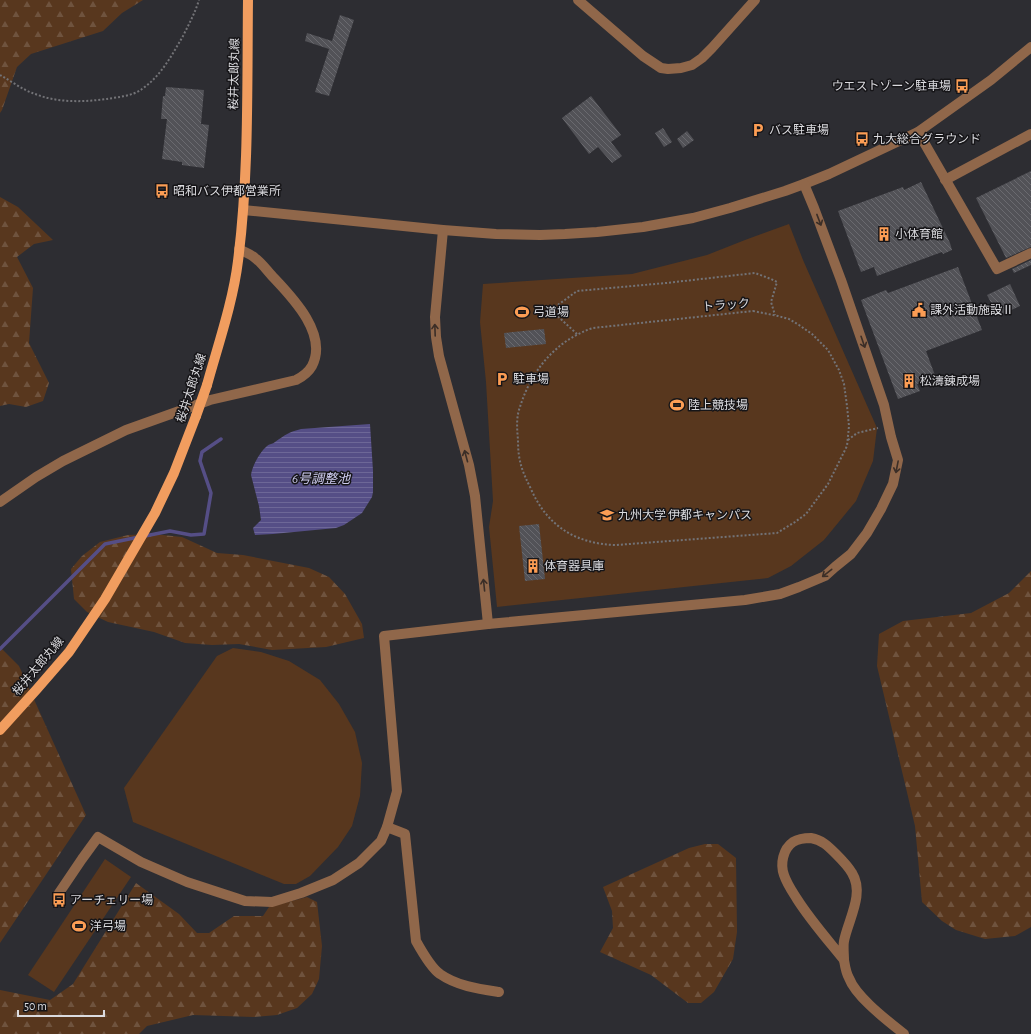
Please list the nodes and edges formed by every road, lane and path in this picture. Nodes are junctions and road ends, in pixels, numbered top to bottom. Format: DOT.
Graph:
graph roads {
  1 [pos="199,0"];
  2 [pos="248,0"];
  3 [pos="578,0"];
  4 [pos="755,0"];
  5 [pos="1031,47"];
  6 [pos="0,74"];
  7 [pos="918,132"];
  8 [pos="1031,134"];
  9 [pos="945,180"];
  10 [pos="804,184"];
  11 [pos="243,210"];
  12 [pos="443,230"];
  13 [pos="239,249"];
  14 [pos="1031,253"];
  15 [pos="775,315"];
  16 [pos="577,334"];
  17 [pos="889,426"];
  18 [pos="848,440"];
  19 [pos="0,502"];
  20 [pos="488,624"];
  21 [pos="0,730"];
  22 [pos="387,827"];
  23 [pos="59,893"];
  24 [pos="844,960"];
  25 [pos="499,992"];
  26 [pos="904,1034"];
  1 -- 6 [label="path"];
  2 -- 11 [label="main road, 桜井太郎丸線"];
  3 -- 4 [label="street"];
  5 -- 7 [label="street"];
  7 -- 9 [label="street"];
  7 -- 10 [label="street"];
  8 -- 9 [label="street"];
  9 -- 14 [label="street"];
  10 -- 12 [label="street"];
  10 -- 17 [label="street, one-way"];
  11 -- 12 [label="street"];
  11 -- 13 [label="main road, 桜井太郎丸線"];
  20 -- 12 [label="street, one-way"];
  13 -- 19 [label="street"];
  13 -- 21 [label="main road, 桜井太郎丸線, bridge"];
  15 -- 16 [label="path, トラック"];
  15 -- 16 [label="path"];
  15 -- 18 [label="path, トラック"];
  16 -- 18 [label="path, トラック"];
  17 -- 18 [label="path"];
  17 -- 20 [label="street, one-way"];
  20 -- 22 [label="street"];
  22 -- 23 [label="street"];
  22 -- 25 [label="street"];
  24 -- 24 [label="street"];
  24 -- 26 [label="street"];
}
